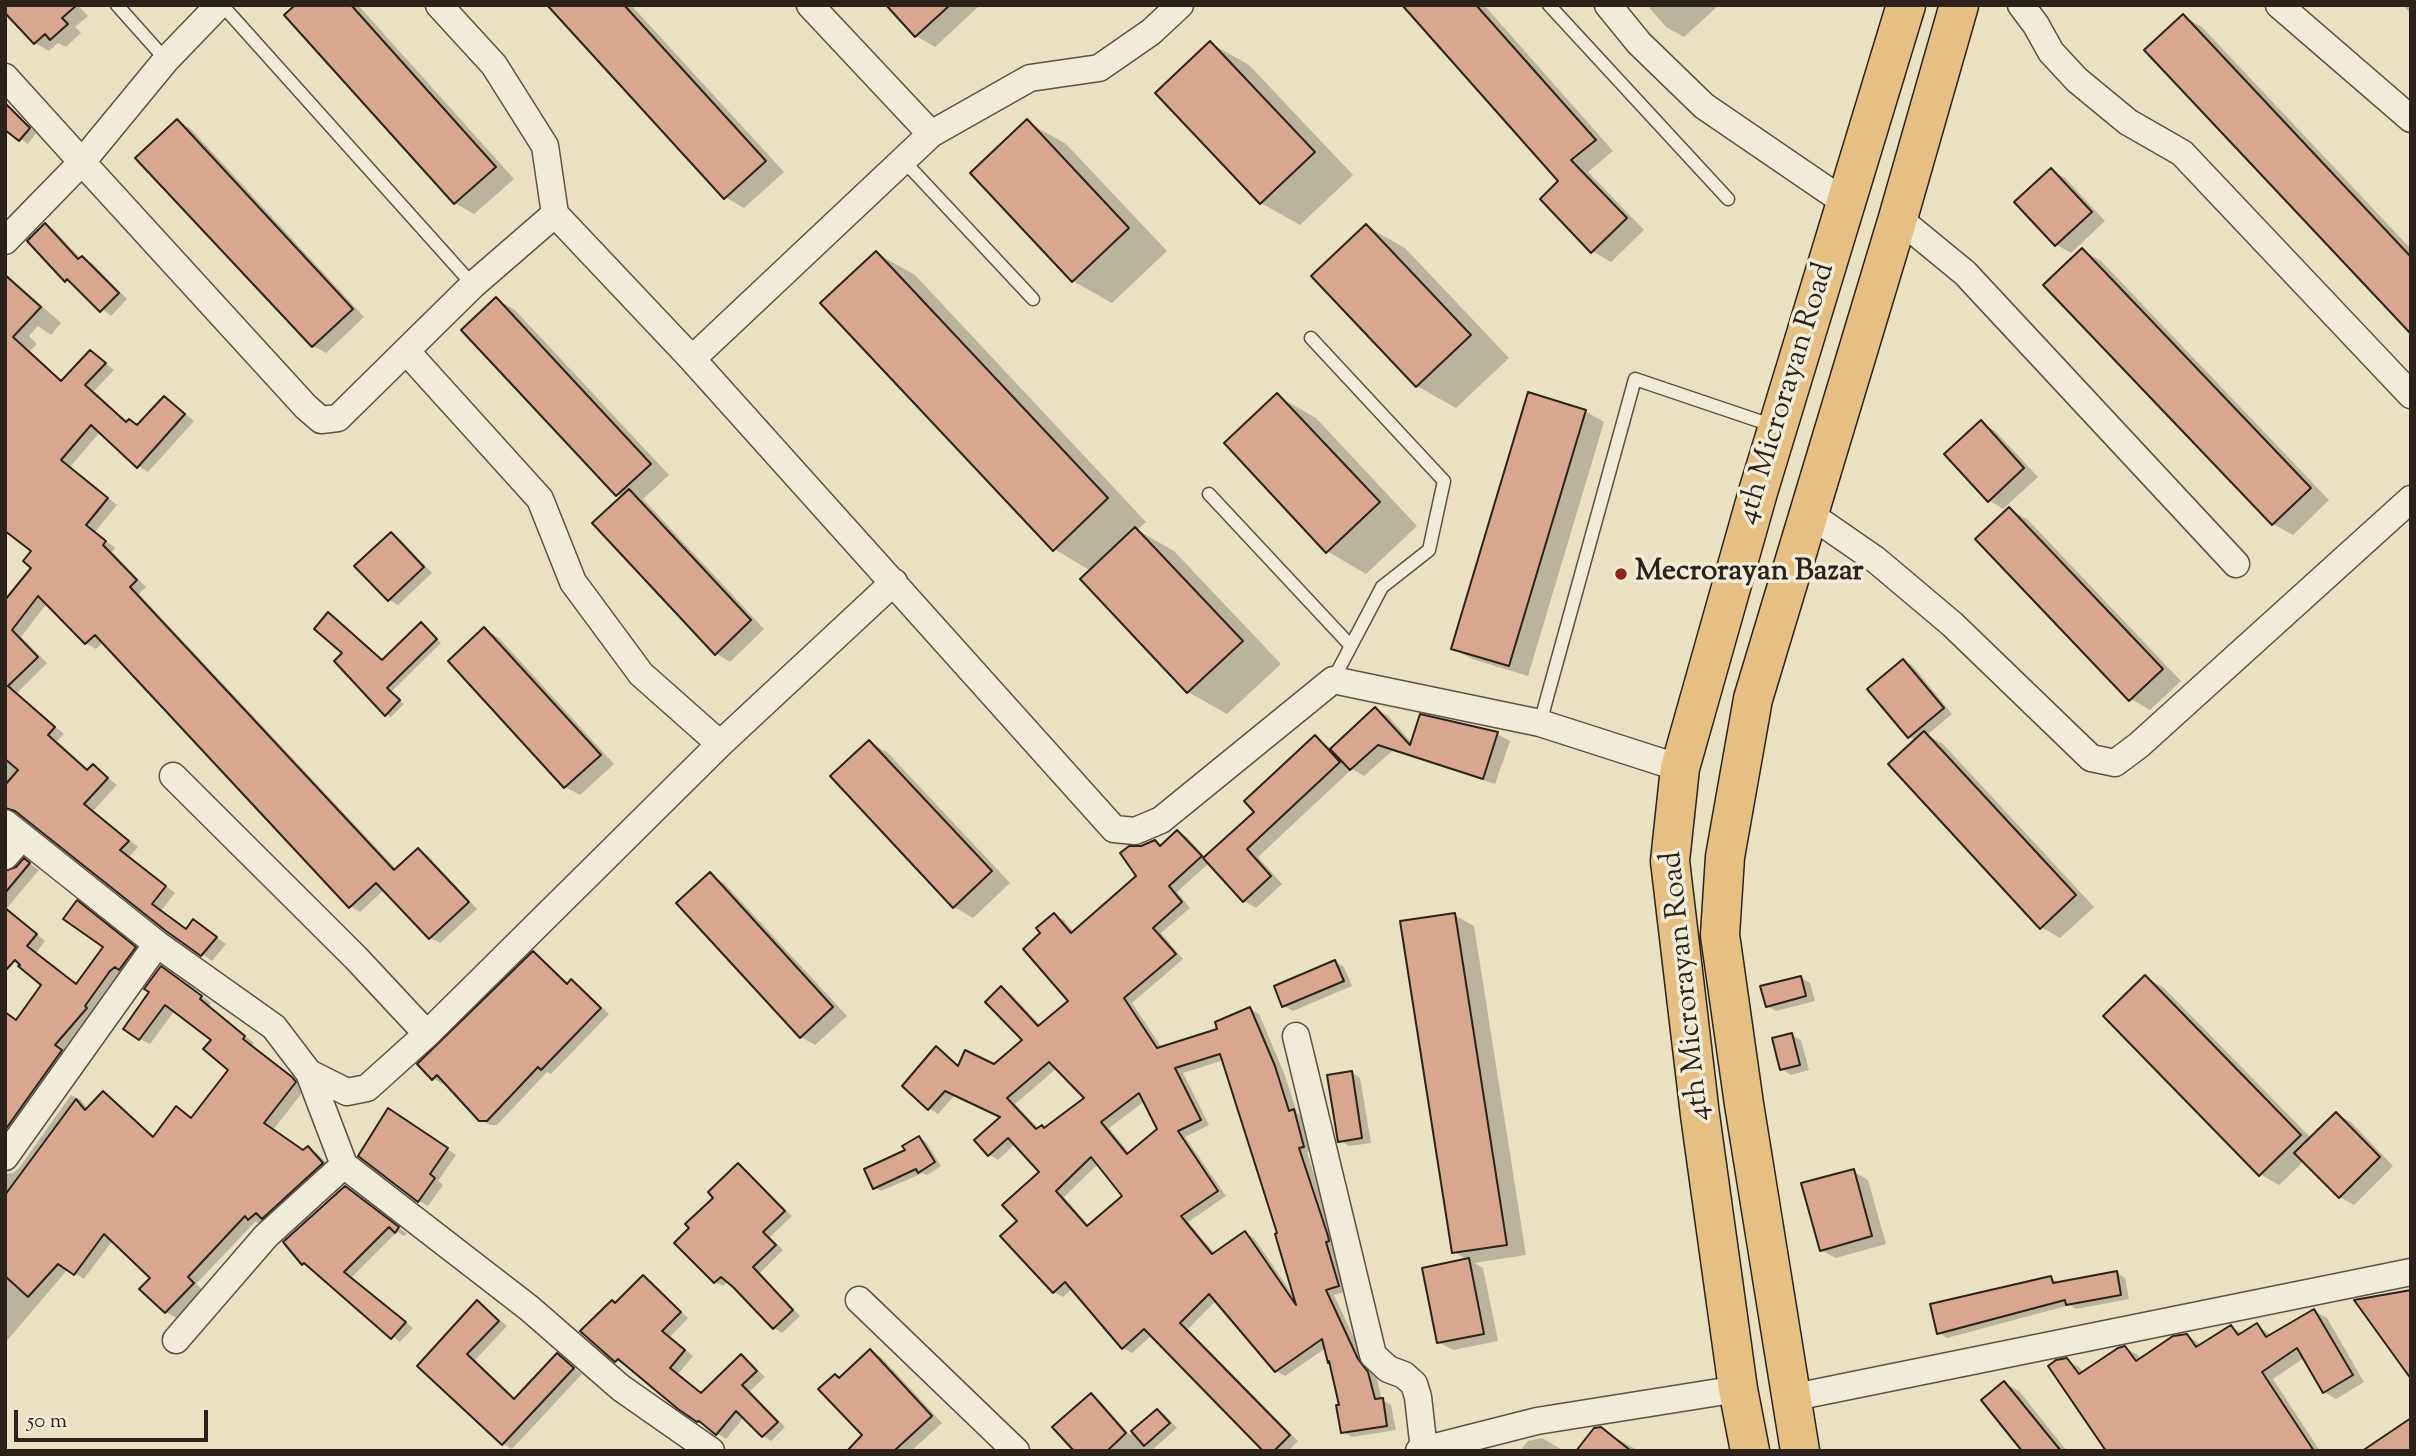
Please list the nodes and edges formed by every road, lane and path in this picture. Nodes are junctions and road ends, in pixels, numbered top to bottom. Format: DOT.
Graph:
graph roads {
  1 [pos="117,5"];
  2 [pos="221,5"];
  3 [pos="439,5"];
  4 [pos="810,5"];
  5 [pos="1180,5"];
  6 [pos="1549,5"];
  7 [pos="1608,5"];
  8 [pos="1959,5"];
  9 [pos="2021,5"];
  10 [pos="2279,5"];
  11 [pos="1902,7"];
  12 [pos="166,60"];
  13 [pos="5,77"];
  14 [pos="2411,118"];
  15 [pos="931,134"];
  16 [pos="903,160"];
  17 [pos="82,162"];
  18 [pos="1851,186"];
  19 [pos="1728,199"];
  20 [pos="1903,201"];
  21 [pos="555,214"];
  22 [pos="5,241"];
  23 [pos="473,285"];
  24 [pos="1033,299"];
  25 [pos="1311,338"];
  26 [pos="407,352"];
  27 [pos="692,359"];
  28 [pos="2411,395"];
  29 [pos="1778,427"];
  30 [pos="1209,494"];
  31 [pos="2411,499"];
  32 [pos="1808,513"];
  33 [pos="2236,564"];
  34 [pos="894,582"];
  35 [pos="1350,645"];
  36 [pos="1333,680"];
  37 [pos="1540,723"];
  38 [pos="720,744"];
  39 [pos="1680,768"];
  40 [pos="173,776"];
  41 [pos="11,839"];
  42 [pos="157,944"];
  43 [pos="428,1034"];
  44 [pos="1296,1035"];
  45 [pos="309,1073"];
  46 [pos="1744,1104"];
  47 [pos="1700,1115"];
  48 [pos="5,1157"];
  49 [pos="344,1165"];
  50 [pos="2411,1272"];
  51 [pos="859,1300"];
  52 [pos="176,1340"];
  53 [pos="1738,1389"];
  54 [pos="1790,1398"];
  55 [pos="1422,1450"];
  56 [pos="712,1451"];
  57 [pos="1016,1451"];
  58 [pos="1751,1451"];
  59 [pos="1800,1451"];
  1 -- 12 [label="lane"];
  2 -- 12 [label="street"];
  2 -- 23 [label="lane"];
  3 -- 21 [label="street"];
  4 -- 15 [label="street"];
  5 -- 15 [label="street"];
  6 -- 19 [label="lane"];
  7 -- 18 [label="street"];
  8 -- 20 [label="main road, 4th Microrayan Road"];
  9 -- 28 [label="street"];
  10 -- 14 [label="street"];
  11 -- 18 [label="main road, 4th Microrayan Road"];
  12 -- 17 [label="street"];
  13 -- 17 [label="street"];
  15 -- 16 [label="street"];
  16 -- 24 [label="lane"];
  16 -- 27 [label="street"];
  17 -- 22 [label="street"];
  17 -- 26 [label="street"];
  18 -- 20 [label="main road"];
  18 -- 29 [label="main road, 4th Microrayan Road"];
  20 -- 32 [label="main road, 4th Microrayan Road"];
  20 -- 33 [label="street"];
  21 -- 23 [label="street"];
  21 -- 27 [label="street"];
  23 -- 26 [label="street"];
  25 -- 35 [label="lane"];
  26 -- 38 [label="street"];
  27 -- 34 [label="street"];
  29 -- 37 [label="lane"];
  29 -- 39 [label="main road, 4th Microrayan Road"];
  30 -- 35 [label="lane"];
  31 -- 32 [label="street"];
  32 -- 46 [label="main road, 4th Microrayan Road"];
  34 -- 36 [label="street"];
  34 -- 38 [label="street"];
  35 -- 36 [label="lane"];
  36 -- 37 [label="street"];
  37 -- 39 [label="street"];
  38 -- 43 [label="street"];
  39 -- 47 [label="main road, 4th Microrayan Road"];
  40 -- 43 [label="street"];
  41 -- 42 [label="street"];
  42 -- 45 [label="street"];
  42 -- 48 [label="street"];
  43 -- 45 [label="street"];
  44 -- 55 [label="street"];
  45 -- 49 [label="street"];
  46 -- 47 [label="main road"];
  46 -- 54 [label="main road, 4th Microrayan Road"];
  47 -- 53 [label="main road, 4th Microrayan Road"];
  49 -- 52 [label="street"];
  49 -- 56 [label="street"];
  50 -- 54 [label="street"];
  51 -- 57 [label="street"];
  53 -- 55 [label="street"];
  53 -- 58 [label="main road, 4th Microrayan Road"];
  54 -- 59 [label="main road, 4th Microrayan Road"];
}
